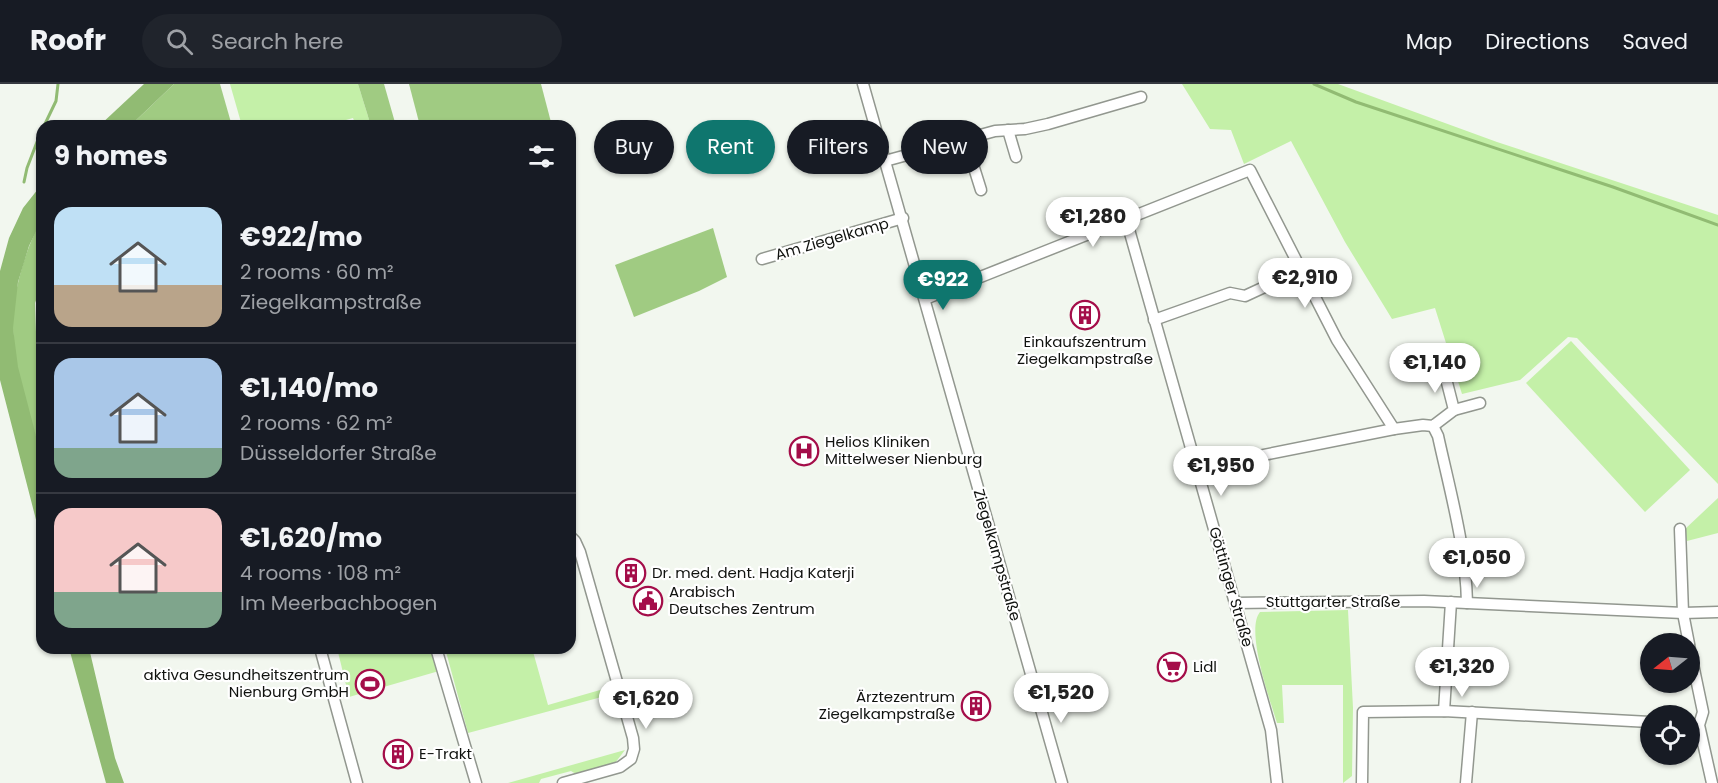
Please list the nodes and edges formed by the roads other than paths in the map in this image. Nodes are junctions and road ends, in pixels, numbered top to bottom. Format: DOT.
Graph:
graph roads {
  1 [pos="863,84"];
  2 [pos="1141,97"];
  3 [pos="873,120"];
  4 [pos="1008,130"];
  5 [pos="988,133"];
  6 [pos="1016,157"];
  7 [pos="889,174"];
  8 [pos="976,174"];
  9 [pos="981,190"];
  10 [pos="903,218"];
  11 [pos="1126,219"];
  12 [pos="762,259"];
  13 [pos="1301,270"];
  14 [pos="925,299"];
  15 [pos="1155,320"];
  16 [pos="1442,363"];
  17 [pos="1480,403"];
  18 [pos="1454,410"];
  19 [pos="1433,426"];
  20 [pos="1394,429"];
  21 [pos="1198,468"];
  22 [pos="1680,529"];
  23 [pos="576,543"];
  24 [pos="1450,602"];
  25 [pos="1235,603"];
  26 [pos="1467,603"];
  27 [pos="1718,612"];
  28 [pos="1683,614"];
  29 [pos="1687,633"];
  30 [pos="322,654"];
  31 [pos="438,654"];
  32 [pos="1699,693"];
  33 [pos="1444,711"];
  34 [pos="1472,712"];
  35 [pos="1700,716"];
  36 [pos="1640,721"];
  37 [pos="1700,744"];
  38 [pos="357,783"];
  39 [pos="476,783"];
  40 [pos="563,783"];
  41 [pos="1062,783"];
  42 [pos="1277,783"];
  43 [pos="1362,783"];
  44 [pos="1466,783"];
  45 [pos="1712,783"];
  1 -- 3 [label="street, Ziegelkampstraße"];
  2 -- 4 [label="street"];
  4 -- 5 [label="street"];
  4 -- 6 [label="street"];
  7 -- 10 [label="street, Ziegelkampstraße"];
  8 -- 9 [label="street"];
  10 -- 12 [label="street, Am Ziegelkamp"];
  10 -- 14 [label="street, Ziegelkampstraße"];
  11 -- 13 [label="street"];
  11 -- 14 [label="street"];
  11 -- 15 [label="street, Göttinger Straße"];
  13 -- 15 [label="street"];
  13 -- 20 [label="street"];
  14 -- 41 [label="street, Ziegelkampstraße"];
  15 -- 21 [label="street, Göttinger Straße"];
  16 -- 18 [label="street"];
  17 -- 18 [label="street"];
  18 -- 19 [label="street"];
  19 -- 20 [label="street"];
  19 -- 26 [label="street"];
  20 -- 21 [label="street"];
  21 -- 25 [label="street, Göttinger Straße"];
  22 -- 28 [label="street"];
  23 -- 40 [label="street"];
  24 -- 25 [label="street, Stuttgarter Straße"];
  24 -- 26 [label="street, Stuttgarter Straße"];
  24 -- 33 [label="street"];
  25 -- 42 [label="street, Göttinger Straße"];
  26 -- 28 [label="street, Stuttgarter Straße"];
  27 -- 28 [label="street, Stuttgarter Straße"];
  28 -- 29 [label="street"];
  30 -- 38 [label="street"];
  31 -- 39 [label="street"];
  32 -- 35 [label="street"];
  33 -- 34 [label="street"];
  33 -- 43 [label="street"];
  34 -- 36 [label="street"];
  34 -- 44 [label="street"];
  37 -- 45 [label="street"];
}
